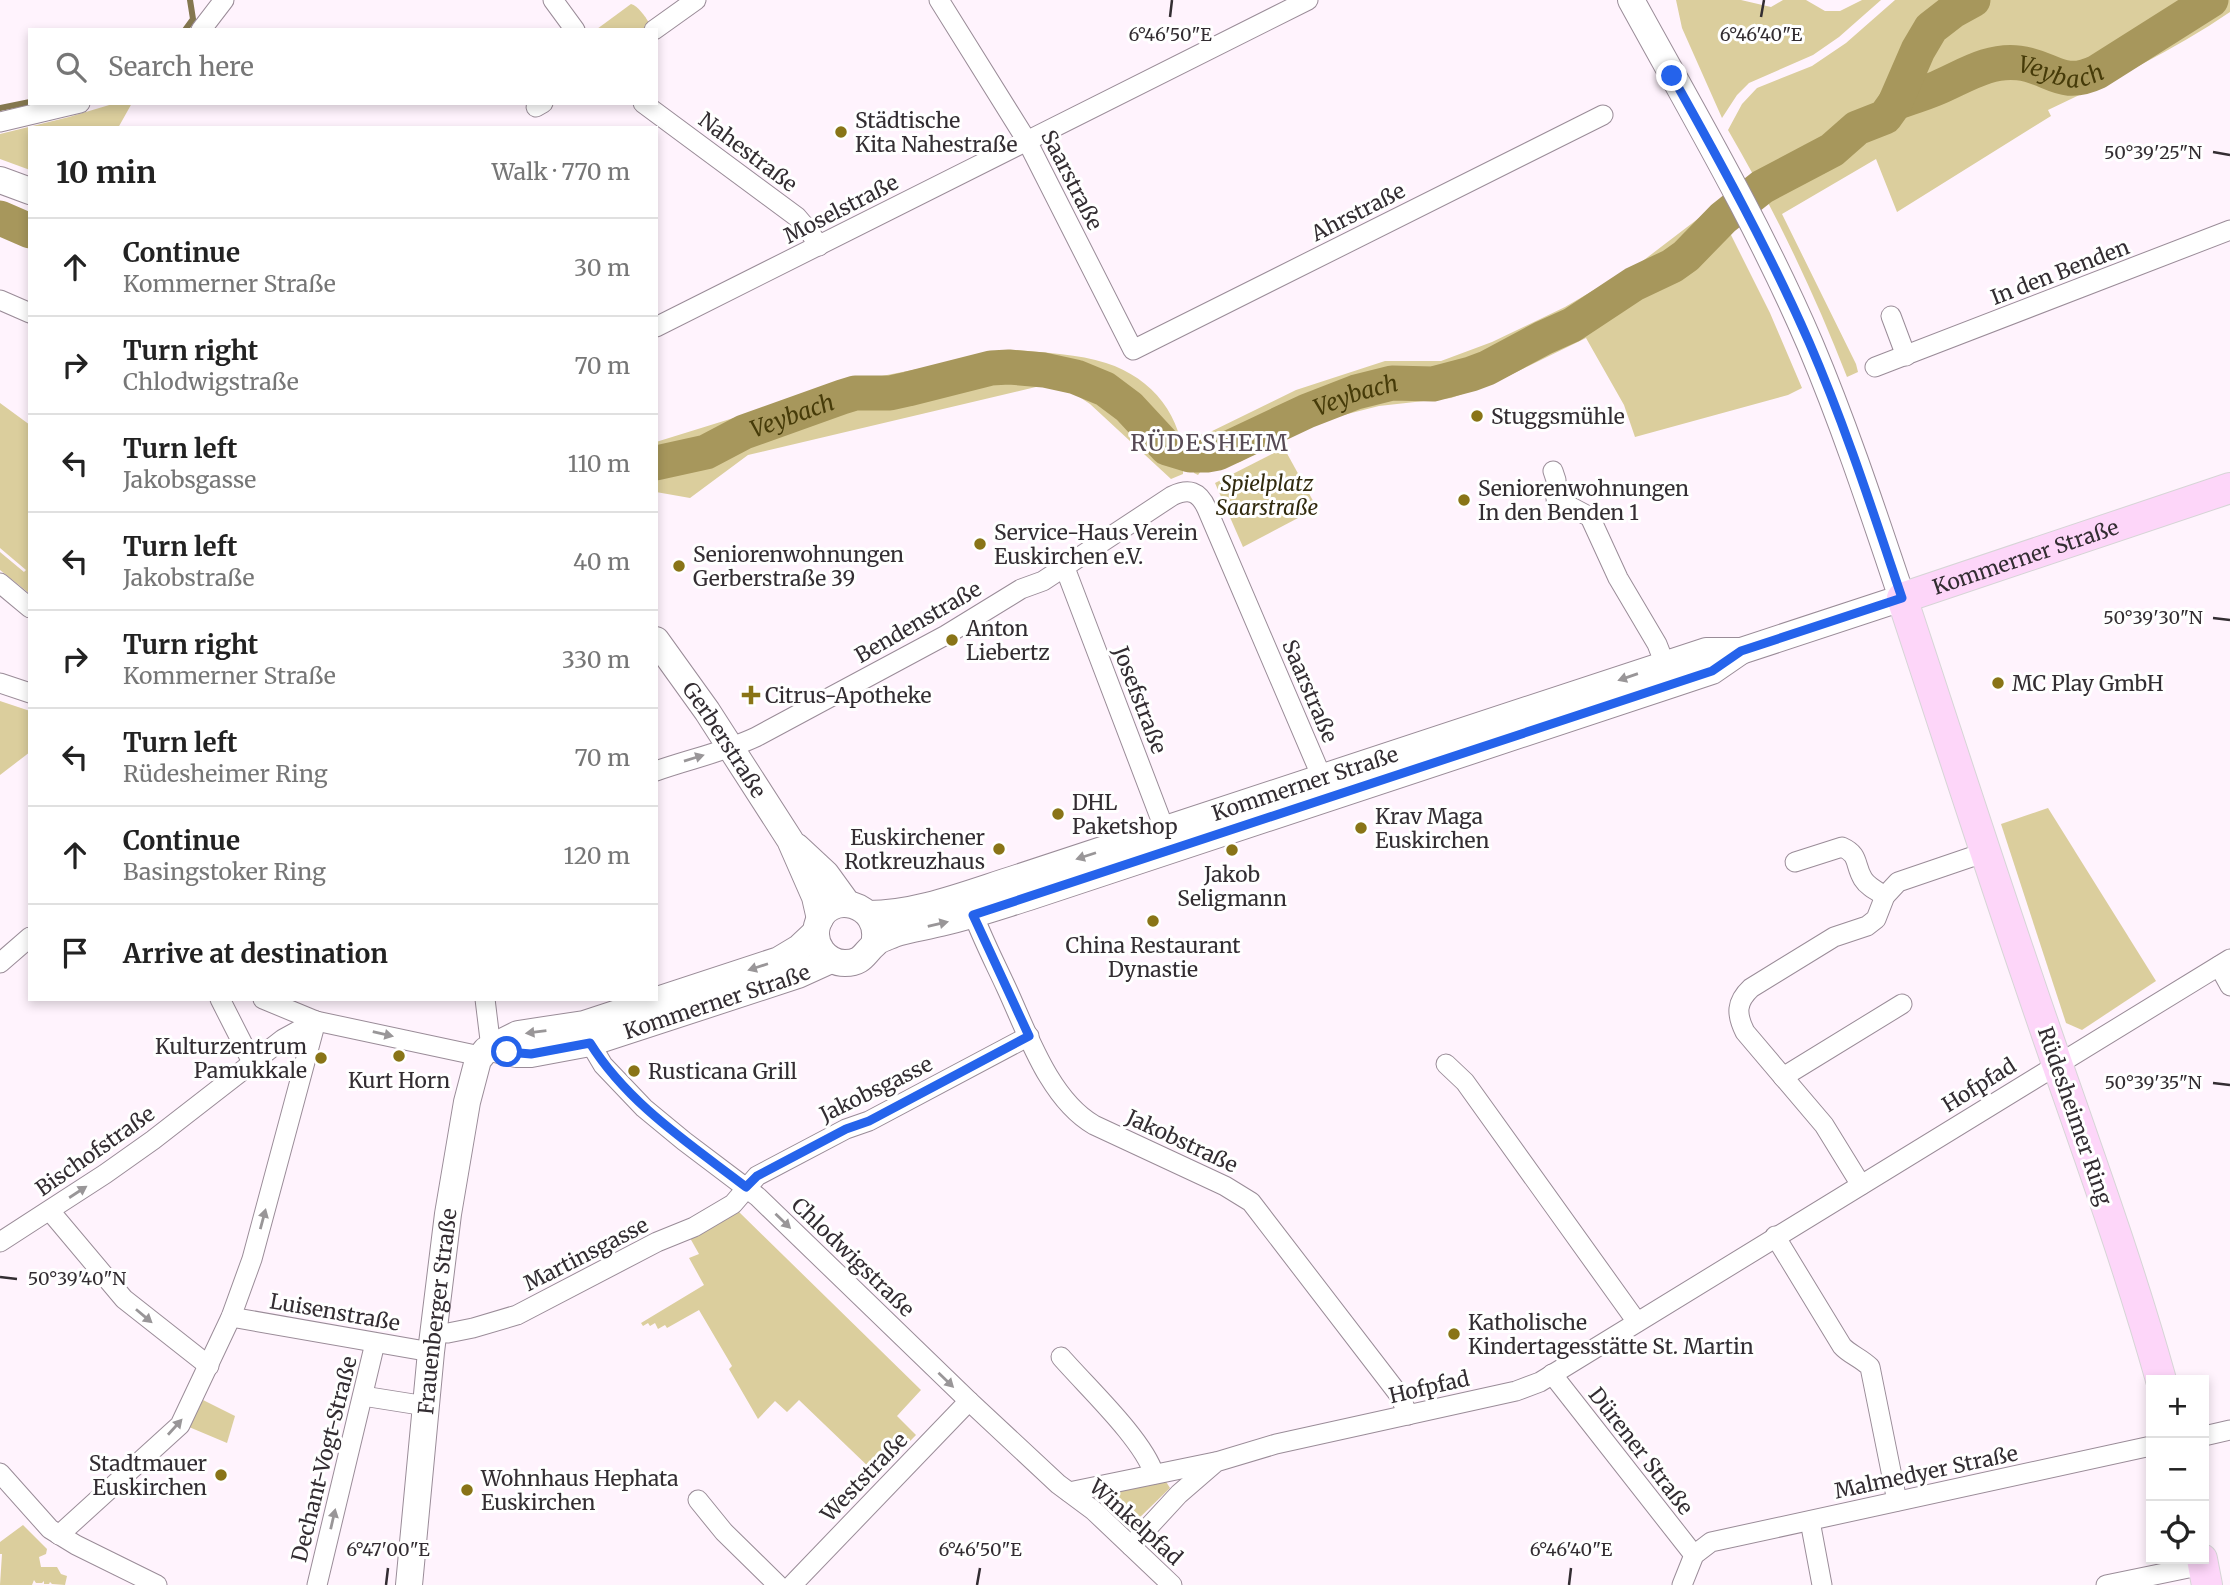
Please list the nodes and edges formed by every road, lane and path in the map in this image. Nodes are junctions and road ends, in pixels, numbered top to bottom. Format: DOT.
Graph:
graph roads {
  1 [pos="224,0"];
  2 [pos="553,0"];
  3 [pos="696,0"];
  4 [pos="939,0"];
  5 [pos="1308,0"];
  6 [pos="1631,0"];
  7 [pos="203,28"];
  8 [pos="574,28"];
  9 [pos="657,28"];
  10 [pos="71,105"];
  11 [pos="646,105"];
  12 [pos="1603,115"];
  13 [pos="0,122"];
  14 [pos="1027,141"];
  15 [pos="0,180"];
  16 [pos="28,190"];
  17 [pos="2230,230"];
  18 [pos="819,246"];
  19 [pos="0,300"];
  20 [pos="28,312"];
  21 [pos="1891,316"];
  22 [pos="658,326"];
  23 [pos="1133,350"];
  24 [pos="1906,356"];
  25 [pos="1875,367"];
  26 [pos="1553,471"];
  27 [pos="2230,488"];
  28 [pos="1191,491"];
  29 [pos="1065,568"];
  30 [pos="0,583"];
  31 [pos="1902,598"];
  32 [pos="28,606"];
  33 [pos="658,643"];
  34 [pos="1669,674"];
  35 [pos="0,683"];
  36 [pos="28,692"];
  37 [pos="732,749"];
  38 [pos="658,770"];
  39 [pos="1326,788"];
  40 [pos="790,840"];
  41 [pos="1169,840"];
  42 [pos="1986,852"];
  43 [pos="1795,862"];
  44 [pos="1885,896"];
  45 [pos="969,905"];
  46 [pos="858,909"];
  47 [pos="818,926"];
  48 [pos="28,939"];
  49 [pos="873,944"];
  50 [pos="831,960"];
  51 [pos="2225,962"];
  52 [pos="0,963"];
  53 [pos="2230,986"];
  54 [pos="221,1001"];
  55 [pos="268,1001"];
  56 [pos="304,1001"];
  57 [pos="485,1001"];
  58 [pos="1902,1003"];
  59 [pos="316,1021"];
  60 [pos="587,1034"];
  61 [pos="1029,1036"];
  62 [pos="486,1052"];
  63 [pos="2057,1063"];
  64 [pos="253,1064"];
  65 [pos="1446,1064"];
  66 [pos="1783,1077"];
  67 [pos="1861,1185"];
  68 [pos="746,1187"];
  69 [pos="50,1211"];
  70 [pos="1775,1236"];
  71 [pos="0,1242"];
  72 [pos="231,1317"];
  73 [pos="1637,1322"];
  74 [pos="433,1342"];
  75 [pos="376,1343"];
  76 [pos="1061,1357"];
  77 [pos="209,1366"];
  78 [pos="1552,1374"];
  79 [pos="2160,1375"];
  80 [pos="363,1396"];
  81 [pos="969,1401"];
  82 [pos="426,1406"];
  83 [pos="1409,1415"];
  84 [pos="2230,1430"];
  85 [pos="2209,1435"];
  86 [pos="2146,1447"];
  87 [pos="1216,1462"];
  88 [pos="0,1473"];
  89 [pos="1154,1474"];
  90 [pos="1069,1492"];
  91 [pos="698,1500"];
  92 [pos="1898,1502"];
  93 [pos="1810,1521"];
  94 [pos="59,1535"];
  95 [pos="1131,1546"];
  96 [pos="1694,1555"];
  97 [pos="2204,1569"];
  98 [pos="157,1585"];
  99 [pos="317,1585"];
  100 [pos="409,1585"];
  101 [pos="778,1585"];
  102 [pos="792,1585"];
  103 [pos="1172,1585"];
  104 [pos="1682,1585"];
  105 [pos="1822,1585"];
  106 [pos="2106,1585"];
  1 -- 7 [label="street"];
  2 -- 8 [label="street"];
  3 -- 9 [label="street"];
  4 -- 14 [label="street, Saarstraße"];
  5 -- 14 [label="street, Moselstraße"];
  6 -- 31 [label="street, Rüdesheimer Ring"];
  10 -- 13 [label="street"];
  11 -- 18 [label="street, Nahestraße"];
  12 -- 23 [label="street, Ahrstraße"];
  14 -- 18 [label="street, Moselstraße"];
  14 -- 23 [label="street, Saarstraße"];
  15 -- 16 [label="street"];
  17 -- 24 [label="street, In den Benden"];
  18 -- 22 [label="street, Moselstraße"];
  19 -- 20 [label="street"];
  21 -- 24 [label="street"];
  24 -- 25 [label="street, In den Benden"];
  26 -- 34 [label="street"];
  27 -- 31 [label="main road, Kommerner Straße"];
  28 -- 29 [label="street, Bendenstraße"];
  28 -- 39 [label="street, Saarstraße"];
  29 -- 37 [label="street, Bendenstraße"];
  29 -- 41 [label="street, Josefstraße"];
  30 -- 32 [label="street"];
  31 -- 34 [label="street, Kommerner Straße"];
  31 -- 42 [label="main road, Rüdesheimer Ring"];
  33 -- 37 [label="street, Gerberstraße"];
  34 -- 39 [label="street, Kommerner Straße"];
  35 -- 36 [label="street"];
  38 -- 37 [label="street, Bendenstraße, one-way"];
  37 -- 40 [label="street, Gerberstraße"];
  39 -- 41 [label="street, Kommerner Straße"];
  40 -- 46 [label="street, Gerberstraße"];
  40 -- 47 [label="street, Gerberstraße"];
  41 -- 45 [label="street, Kommerner Straße"];
  42 -- 44 [label="street"];
  42 -- 63 [label="main road, Rüdesheimer Ring"];
  43 -- 44 [label="street"];
  44 -- 66 [label="street"];
  45 -- 46 [label="street, Kommerner Straße"];
  49 -- 45 [label="street, Kommerner Straße, one-way"];
  45 -- 61 [label="street, Jakobstraße"];
  46 -- 47 [label="street"];
  46 -- 49 [label="street"];
  47 -- 50 [label="street"];
  47 -- 60 [label="street, Kommerner Straße, one-way"];
  48 -- 52 [label="street"];
  49 -- 50 [label="street"];
  50 -- 60 [label="street, Kommerner Straße"];
  51 -- 53 [label="street"];
  51 -- 63 [label="street, Hofpfad"];
  54 -- 64 [label="street"];
  55 -- 59 [label="street, Kommerner Straße"];
  56 -- 59 [label="street"];
  57 -- 62 [label="street"];
  58 -- 66 [label="street"];
  59 -- 62 [label="street, Kommerner Straße, one-way"];
  59 -- 64 [label="street, Bischofstraße"];
  72 -- 59 [label="street, one-way"];
  60 -- 62 [label="street, Kommerner Straße"];
  60 -- 68 [label="street, Chlodwigstraße"];
  61 -- 68 [label="street, Jakobsgasse"];
  61 -- 83 [label="street, Jakobstraße"];
  62 -- 74 [label="street, Frauenberger Straße"];
  63 -- 67 [label="street, Hofpfad"];
  63 -- 79 [label="main road, Rüdesheimer Ring"];
  69 -- 64 [label="street, Bischofstraße, one-way"];
  65 -- 73 [label="street"];
  66 -- 67 [label="street"];
  67 -- 70 [label="street, Hofpfad"];
  68 -- 74 [label="street, Martinsgasse"];
  68 -- 81 [label="street, Chlodwigstraße, one-way"];
  69 -- 71 [label="street, Bischofstraße"];
  69 -- 77 [label="street, one-way"];
  70 -- 73 [label="street, Hofpfad"];
  70 -- 92 [label="street"];
  72 -- 75 [label="street, Luisenstraße"];
  72 -- 77 [label="street"];
  73 -- 78 [label="street, Hofpfad"];
  74 -- 75 [label="street, Luisenstraße"];
  74 -- 82 [label="street, Frauenberger Straße"];
  75 -- 80 [label="street, Dechant-Vogt-Straße"];
  76 -- 89 [label="street"];
  94 -- 77 [label="street, one-way"];
  78 -- 83 [label="street, Hofpfad"];
  78 -- 96 [label="street, Dürener Straße"];
  80 -- 82 [label="street"];
  99 -- 80 [label="street, Dechant-Vogt-Straße, one-way"];
  81 -- 90 [label="street, Chlodwigstraße"];
  81 -- 102 [label="street, Weststraße"];
  82 -- 100 [label="street, Frauenberger Straße"];
  83 -- 87 [label="street, Hofpfad"];
  84 -- 85 [label="street"];
  86 -- 92 [label="street, Malmedyer Straße"];
  87 -- 89 [label="street, Hofpfad"];
  87 -- 95 [label="street, Hofpfad"];
  88 -- 94 [label="street"];
  89 -- 90 [label="street, Hofpfad"];
  90 -- 95 [label="street, Winkelpfad"];
  91 -- 101 [label="street"];
  92 -- 93 [label="street, Malmedyer Straße"];
  93 -- 96 [label="street, Malmedyer Straße"];
  93 -- 105 [label="street"];
  94 -- 98 [label="street"];
  95 -- 103 [label="street, Winkelpfad"];
  96 -- 104 [label="street"];
  97 -- 106 [label="street"];
}
